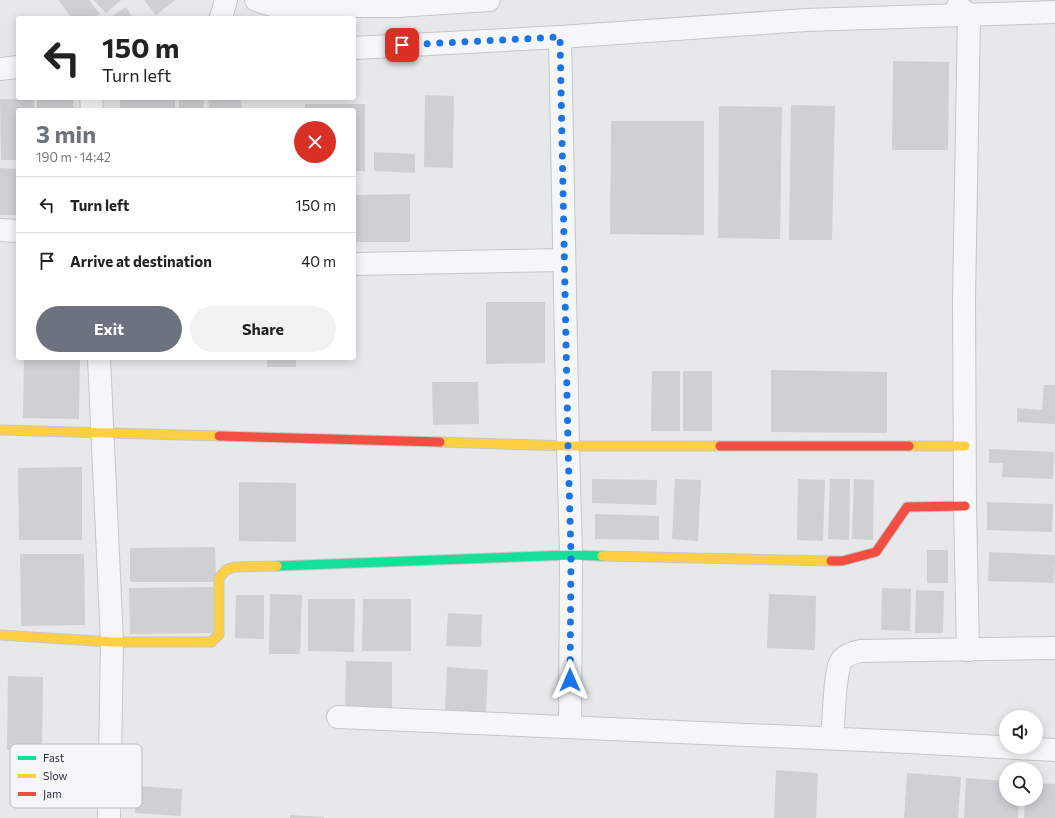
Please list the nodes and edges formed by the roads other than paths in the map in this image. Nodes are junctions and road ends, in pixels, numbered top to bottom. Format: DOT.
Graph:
graph roads {
  1 [pos="226,0"];
  2 [pos="489,0"];
  3 [pos="951,0"];
  4 [pos="271,2"];
  5 [pos="401,3"];
  6 [pos="1055,12"];
  7 [pos="969,15"];
  8 [pos="222,16"];
  9 [pos="560,37"];
  10 [pos="356,48"];
  11 [pos="16,67"];
  12 [pos="0,69"];
  13 [pos="0,230"];
  14 [pos="16,231"];
  15 [pos="564,260"];
  16 [pos="356,264"];
  17 [pos="99,360"];
  18 [pos="0,430"];
  19 [pos="102,434"];
  20 [pos="568,446"];
  21 [pos="965,446"];
  22 [pos="965,506"];
  23 [pos="571,555"];
  24 [pos="0,635"];
  25 [pos="112,642"];
  26 [pos="1055,648"];
  27 [pos="968,650"];
  28 [pos="338,717"];
  29 [pos="570,727"];
  30 [pos="832,738"];
  31 [pos="110,744"];
  32 [pos="1055,750"];
  33 [pos="109,808"];
  34 [pos="109,818"];
  1 -- 8 [label="street"];
  2 -- 5 [label="street"];
  3 -- 7 [label="street"];
  4 -- 5 [label="street"];
  6 -- 7 [label="street"];
  7 -- 9 [label="street"];
  7 -- 21 [label="street"];
  9 -- 10 [label="street"];
  9 -- 15 [label="street"];
  11 -- 12 [label="street"];
  13 -- 14 [label="street"];
  15 -- 16 [label="street"];
  15 -- 20 [label="street"];
  17 -- 19 [label="street"];
  18 -- 19 [label="street"];
  19 -- 20 [label="street"];
  19 -- 25 [label="street"];
  20 -- 21 [label="street"];
  20 -- 23 [label="street"];
  21 -- 22 [label="street"];
  22 -- 23 [label="street"];
  22 -- 27 [label="street"];
  23 -- 25 [label="street"];
  23 -- 29 [label="street"];
  24 -- 25 [label="street"];
  25 -- 31 [label="street"];
  26 -- 27 [label="street"];
  27 -- 30 [label="street"];
  28 -- 29 [label="street"];
  29 -- 30 [label="street"];
  30 -- 32 [label="street"];
  33 -- 34 [label="street"];
}
